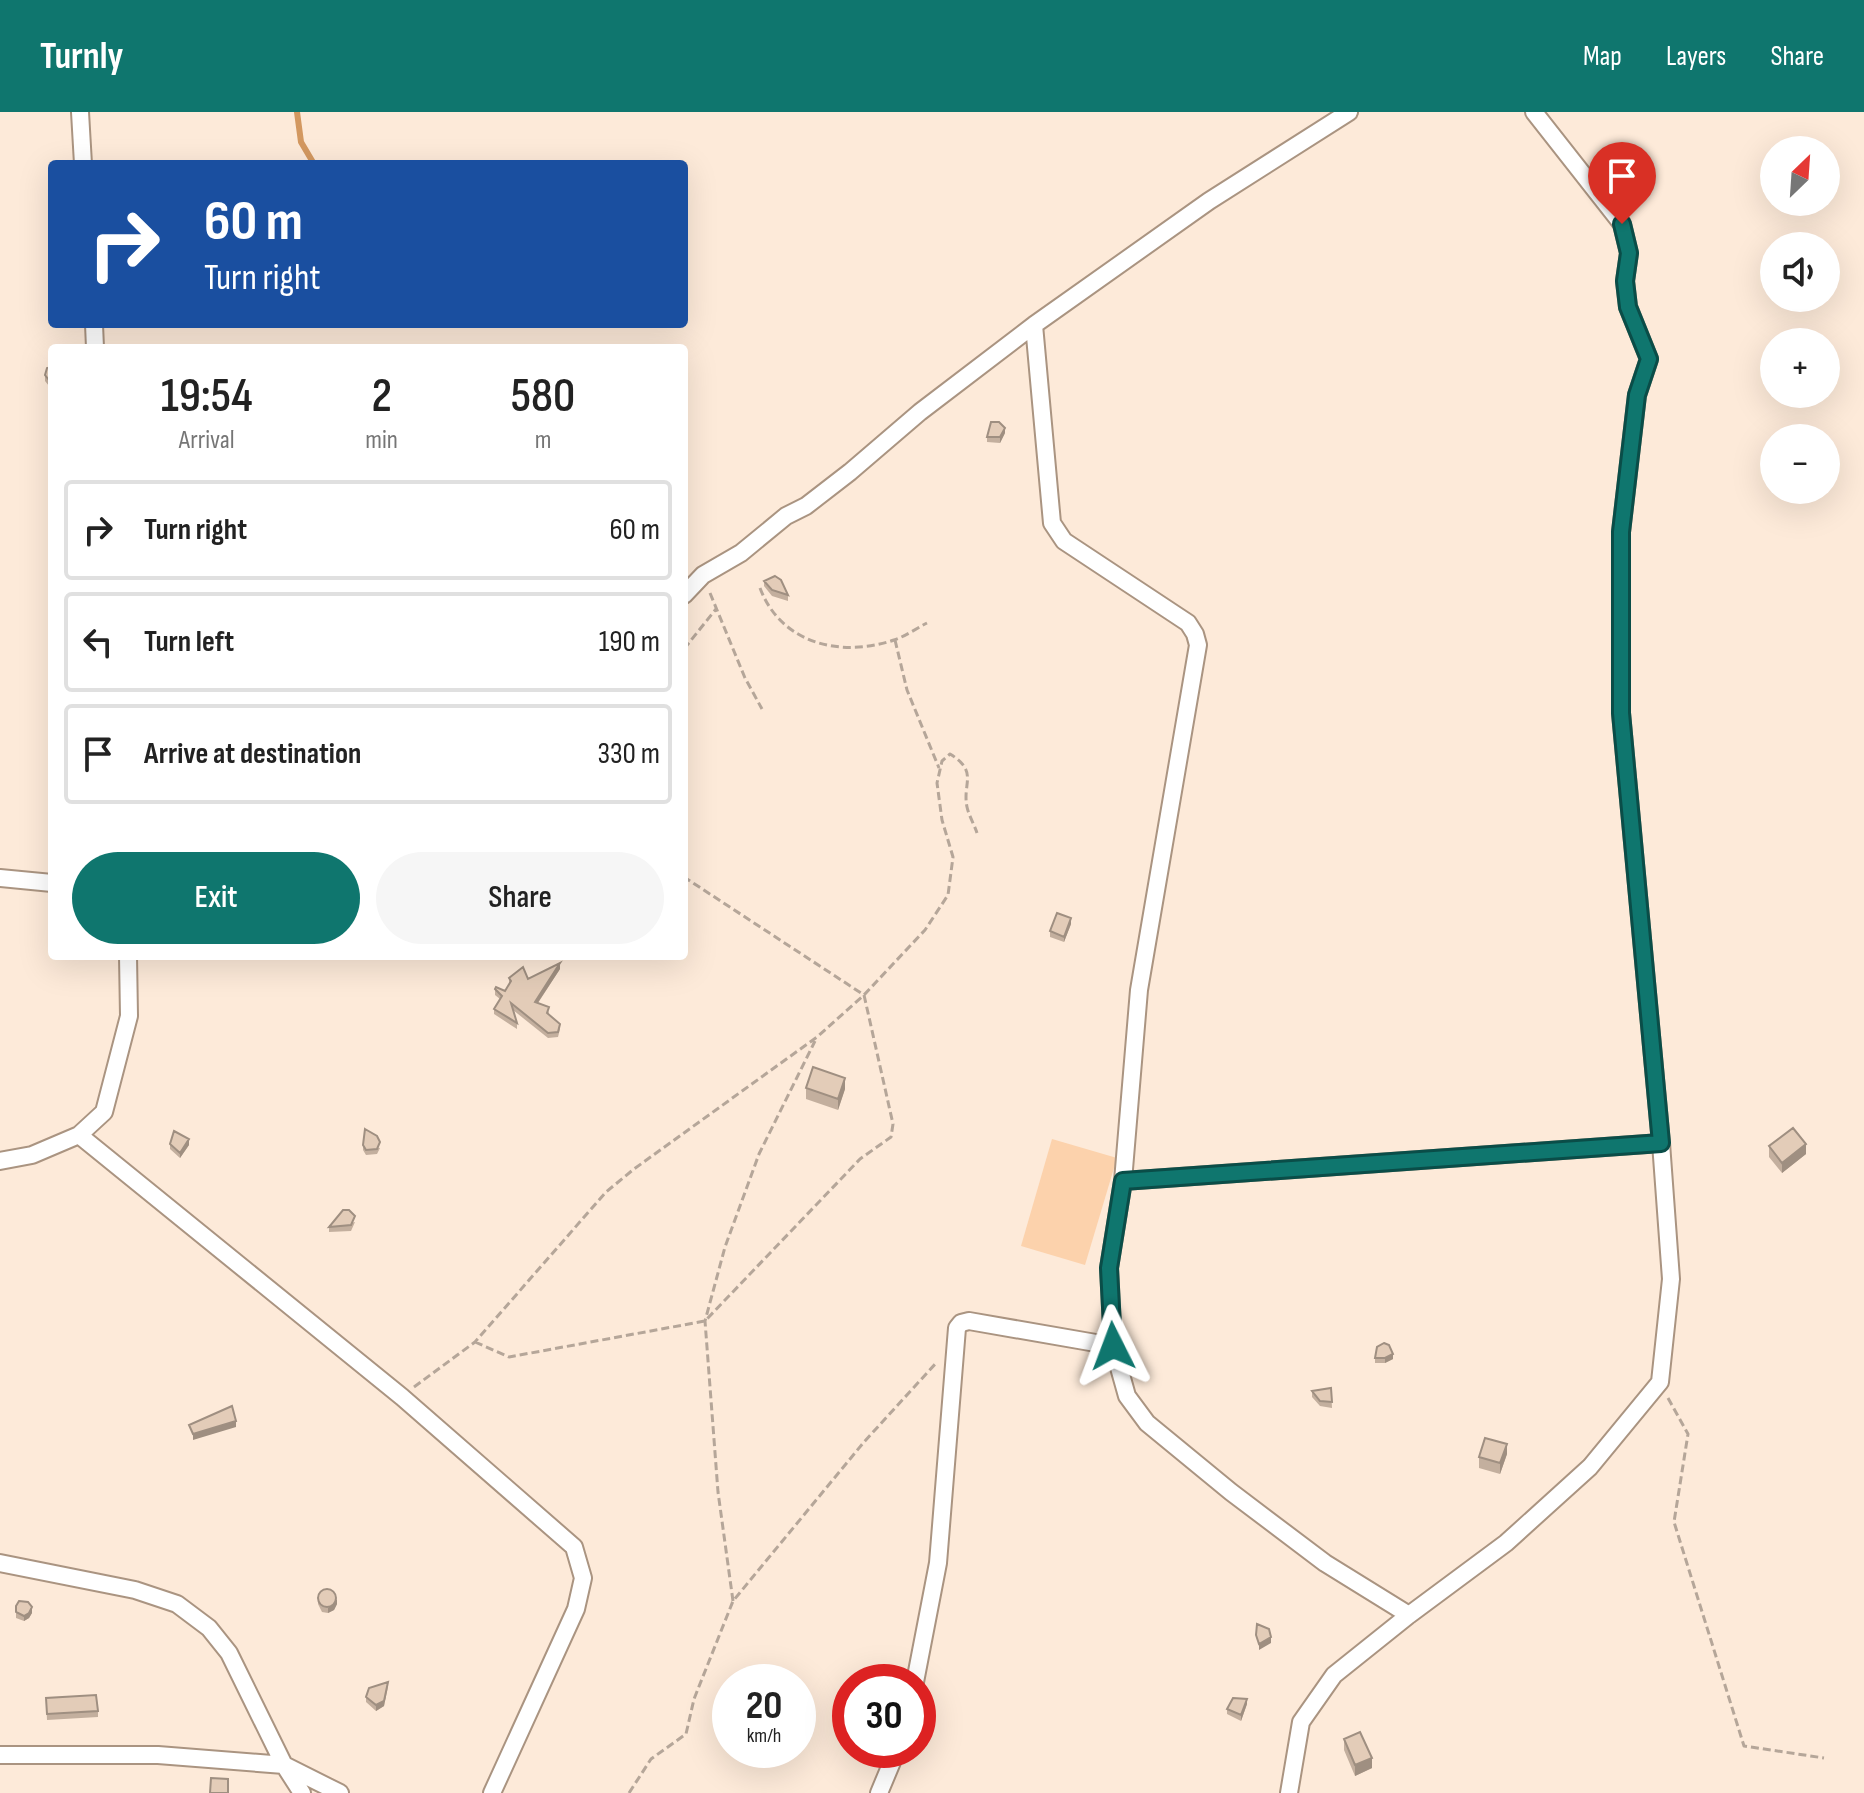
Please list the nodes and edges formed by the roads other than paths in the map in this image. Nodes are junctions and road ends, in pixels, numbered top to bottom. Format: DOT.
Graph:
graph roads {
  1 [pos="80,112"];
  2 [pos="1349,112"];
  3 [pos="1534,112"];
  4 [pos="83,160"];
  5 [pos="1034,325"];
  6 [pos="688,591"];
  7 [pos="0,878"];
  8 [pos="48,883"];
  9 [pos="128,960"];
  10 [pos="79,1135"];
  11 [pos="1661,1143"];
  12 [pos="0,1161"];
  13 [pos="1123,1181"];
  14 [pos="1113,1346"];
  15 [pos="0,1563"];
  16 [pos="1409,1615"];
  17 [pos="918,1664"];
  18 [pos="0,1755"];
  19 [pos="284,1765"];
  20 [pos="889,1768"];
  21 [pos="302,1793"];
  22 [pos="340,1793"];
  23 [pos="492,1793"];
  24 [pos="879,1793"];
  25 [pos="1289,1793"];
  1 -- 4 [label="street"];
  2 -- 5 [label="street"];
  3 -- 11 [label="street"];
  5 -- 6 [label="street"];
  5 -- 13 [label="street"];
  7 -- 8 [label="street"];
  9 -- 10 [label="street"];
  10 -- 12 [label="street"];
  10 -- 23 [label="street"];
  11 -- 13 [label="street"];
  11 -- 16 [label="street"];
  13 -- 14 [label="street"];
  14 -- 16 [label="street"];
  14 -- 17 [label="street"];
  15 -- 19 [label="street"];
  16 -- 25 [label="street"];
  18 -- 19 [label="street"];
  19 -- 21 [label="street"];
  19 -- 22 [label="street"];
  20 -- 24 [label="street"];
}
